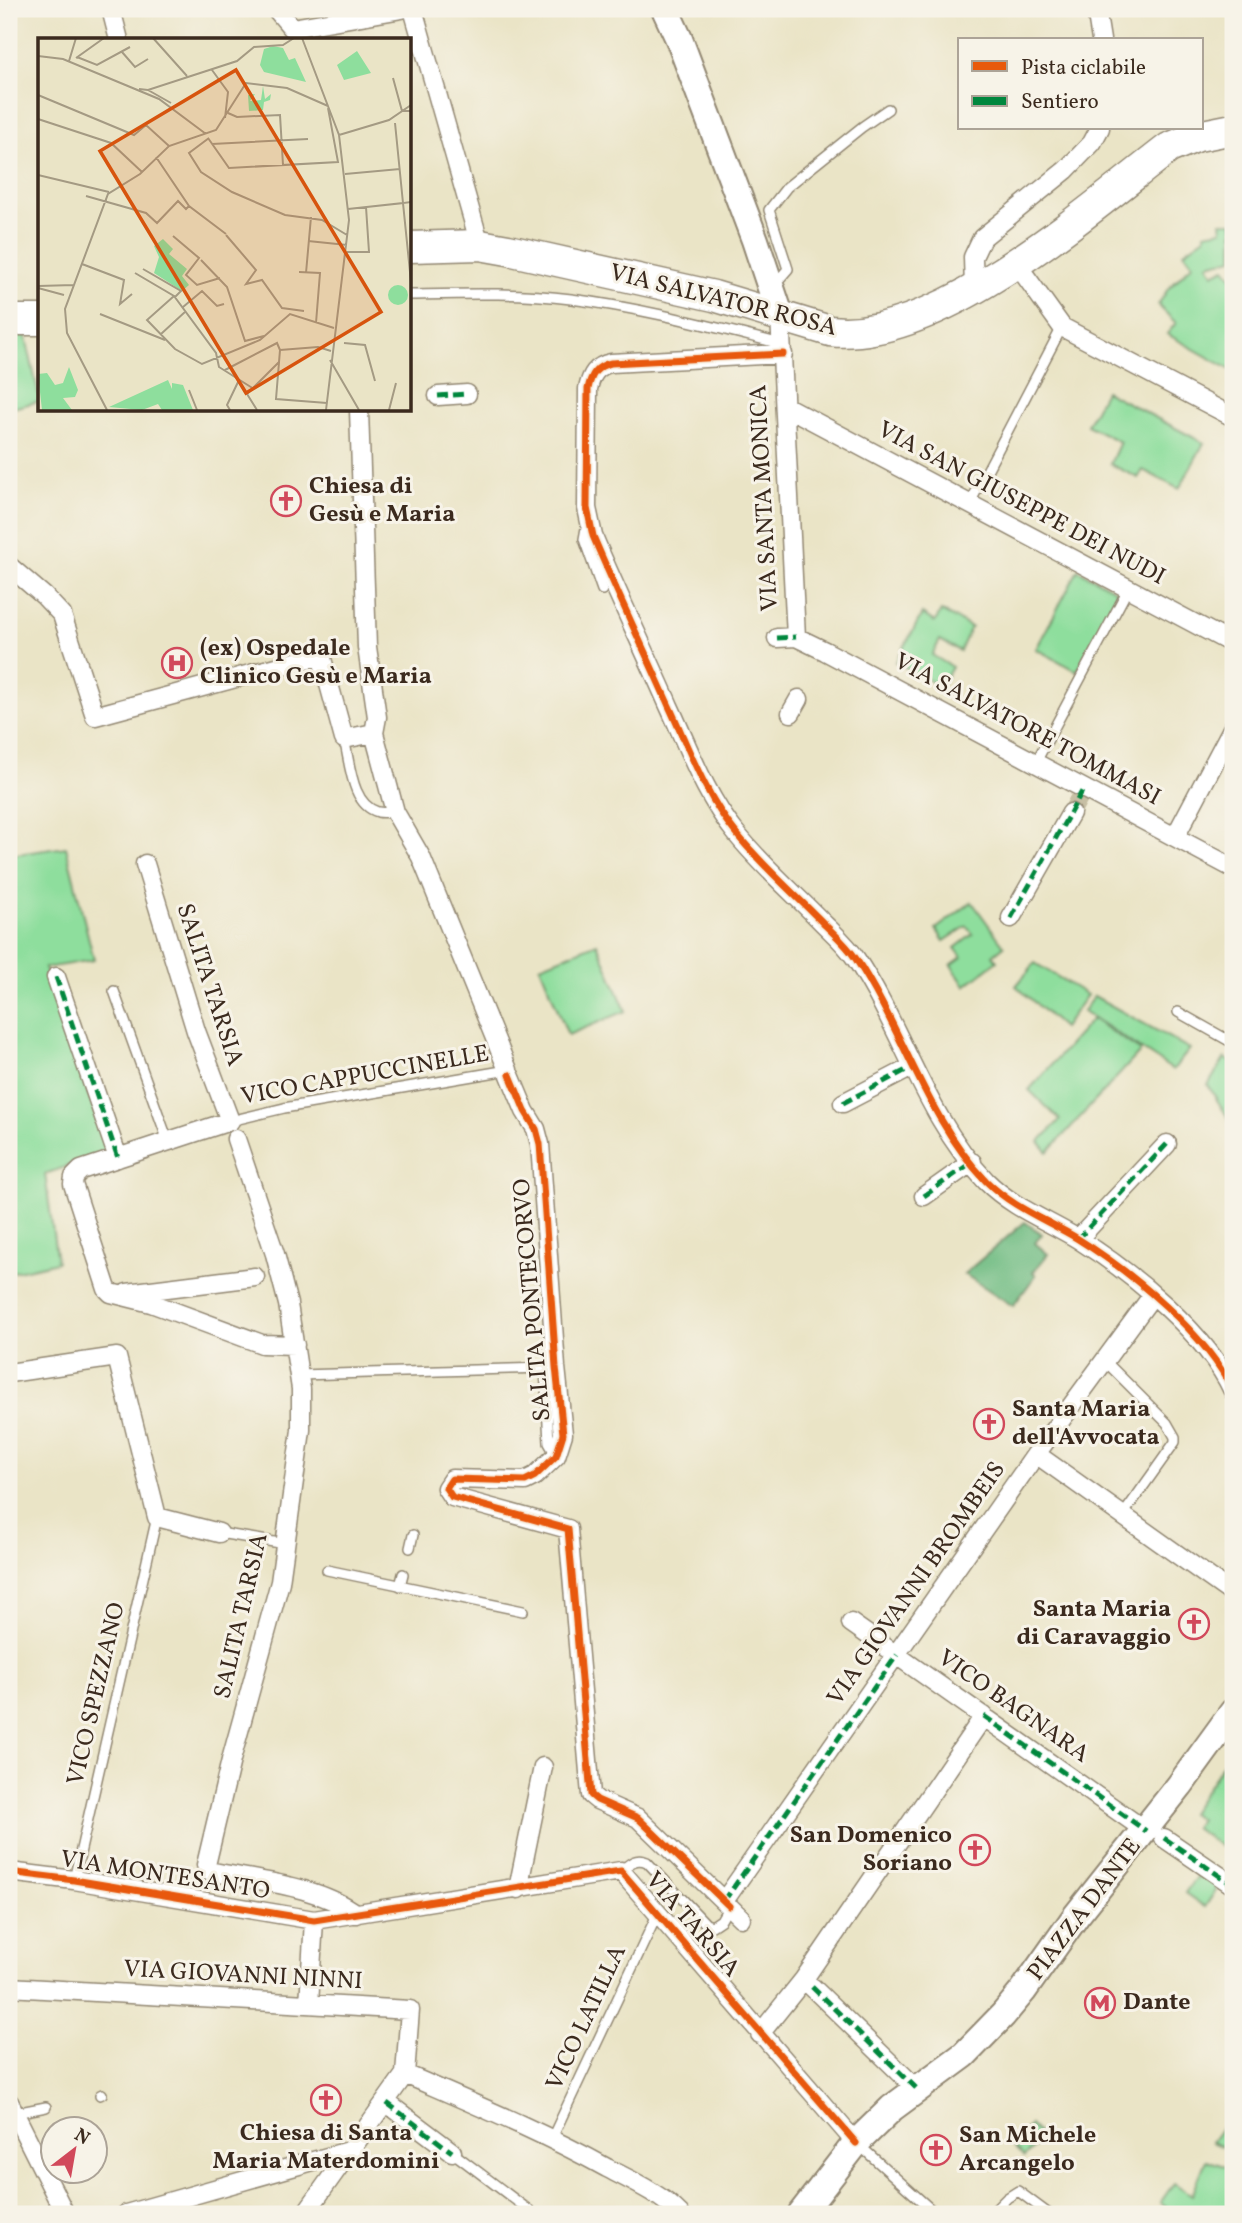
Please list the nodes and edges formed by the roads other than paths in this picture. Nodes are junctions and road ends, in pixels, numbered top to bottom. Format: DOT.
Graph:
graph roads {
  1 [pos="111,9"];
  2 [pos="276,9"];
  3 [pos="402,9"];
  4 [pos="413,9"];
  5 [pos="665,9"];
  6 [pos="1096,9"];
  7 [pos="118,38"];
  8 [pos="1101,38"];
  9 [pos="888,109"];
  10 [pos="1233,129"];
  11 [pos="1099,130"];
  12 [pos="480,245"];
  13 [pos="411,247"];
  14 [pos="1016,263"];
  15 [pos="974,289"];
  16 [pos="411,295"];
  17 [pos="779,326"];
  18 [pos="1062,327"];
  19 [pos="467,394"];
  20 [pos="438,396"];
  21 [pos="785,406"];
  22 [pos="359,411"];
  23 [pos="1233,417"];
  24 [pos="969,505"];
  25 [pos="588,520"];
  26 [pos="9,566"];
  27 [pos="1128,589"];
  28 [pos="602,590"];
  29 [pos="796,637"];
  30 [pos="777,638"];
  31 [pos="1233,644"];
  32 [pos="1233,727"];
  33 [pos="374,733"];
  34 [pos="344,739"];
  35 [pos="1036,762"];
  36 [pos="395,812"];
  37 [pos="1071,813"];
  38 [pos="1175,837"];
  39 [pos="145,864"];
  40 [pos="1233,867"];
  41 [pos="1011,918"];
  42 [pos="56,977"];
  43 [pos="114,991"];
  44 [pos="1178,1012"];
  45 [pos="1233,1043"];
  46 [pos="912,1066"];
  47 [pos="509,1072"];
  48 [pos="843,1103"];
  49 [pos="230,1121"];
  50 [pos="236,1139"];
  51 [pos="168,1141"];
  52 [pos="1167,1144"];
  53 [pos="118,1157"];
  54 [pos="972,1162"];
  55 [pos="924,1196"];
  56 [pos="1078,1239"];
  57 [pos="268,1276"];
  58 [pos="114,1295"];
  59 [pos="1152,1296"];
  60 [pos="295,1345"];
  61 [pos="1105,1361"];
  62 [pos="9,1373"];
  63 [pos="299,1375"];
  64 [pos="1233,1391"];
  65 [pos="1037,1454"];
  66 [pos="556,1455"];
  67 [pos="1123,1515"];
  68 [pos="157,1517"];
  69 [pos="219,1533"];
  70 [pos="413,1535"];
  71 [pos="410,1548"];
  72 [pos="287,1556"];
  73 [pos="327,1570"];
  74 [pos="403,1574"];
  75 [pos="400,1586"];
  76 [pos="1233,1594"];
  77 [pos="523,1611"];
  78 [pos="852,1623"];
  79 [pos="897,1655"];
  80 [pos="1233,1712"];
  81 [pos="984,1716"];
  82 [pos="542,1768"];
  83 [pos="1155,1834"];
  84 [pos="621,1871"];
  85 [pos="9,1872"];
  86 [pos="74,1881"];
  87 [pos="1233,1885"];
  88 [pos="518,1889"];
  89 [pos="731,1908"];
  90 [pos="356,1914"];
  91 [pos="657,1915"];
  92 [pos="314,1920"];
  93 [pos="812,1986"];
  94 [pos="9,1987"];
  95 [pos="309,2004"];
  96 [pos="760,2034"];
  97 [pos="405,2074"];
  98 [pos="917,2089"];
  99 [pos="387,2103"];
  100 [pos="11,2107"];
  101 [pos="46,2107"];
  102 [pos="552,2138"];
  103 [pos="856,2143"];
  104 [pos="352,2150"];
  105 [pos="452,2152"];
  106 [pos="65,2214"];
  107 [pos="125,2214"];
  108 [pos="305,2214"];
  109 [pos="534,2214"];
  110 [pos="680,2214"];
  111 [pos="802,2214"];
  112 [pos="936,2214"];
  113 [pos="991,2214"];
  114 [pos="1049,2214"];
  1 -- 7 [label="street"];
  2 -- 3 [label="street"];
  4 -- 12 [label="street"];
  5 -- 17 [label="main road"];
  6 -- 8 [label="street"];
  9 -- 17 [label="lane"];
  10 -- 14 [label="main road, VIA SALVATOR ROSA"];
  11 -- 15 [label="street"];
  12 -- 13 [label="main road, VIA SALVATOR ROSA"];
  12 -- 17 [label="main road, VIA SALVATOR ROSA"];
  14 -- 15 [label="main road, VIA SALVATOR ROSA"];
  14 -- 18 [label="street"];
  15 -- 17 [label="main road, VIA SALVATOR ROSA"];
  16 -- 17 [label="lane"];
  17 -- 21 [label="street, VIA SANTA MONICA"];
  17 -- 25 [label="street"];
  18 -- 23 [label="street"];
  18 -- 24 [label="lane"];
  19 -- 20 [label="street"];
  21 -- 24 [label="street, VIA SAN GIUSEPPE DEI NUDI"];
  21 -- 29 [label="street, VIA SANTA MONICA"];
  22 -- 33 [label="street, SALITA PONTECORVO"];
  24 -- 27 [label="street, VIA SAN GIUSEPPE DEI NUDI"];
  25 -- 28 [label="lane"];
  25 -- 46 [label="street"];
  26 -- 34 [label="street"];
  27 -- 31 [label="street, VIA SAN GIUSEPPE DEI NUDI"];
  27 -- 35 [label="lane"];
  29 -- 30 [label="street"];
  29 -- 35 [label="street, VIA SALVATORE TOMMASI"];
  32 -- 38 [label="street"];
  33 -- 34 [label="street"];
  33 -- 36 [label="street, SALITA PONTECORVO"];
  34 -- 36 [label="lane"];
  35 -- 38 [label="street, VIA SALVATORE TOMMASI"];
  36 -- 47 [label="street, SALITA PONTECORVO"];
  37 -- 41 [label="street"];
  38 -- 40 [label="street, VIA SALVATORE TOMMASI"];
  39 -- 49 [label="street, SALITA TARSIA"];
  42 -- 53 [label="street"];
  43 -- 51 [label="lane"];
  44 -- 45 [label="lane"];
  46 -- 48 [label="street"];
  46 -- 54 [label="street"];
  47 -- 49 [label="lane, VICO CAPPUCCINELLE"];
  47 -- 66 [label="street, SALITA PONTECORVO"];
  49 -- 51 [label="street"];
  50 -- 57 [label="street, SALITA TARSIA"];
  51 -- 53 [label="street"];
  52 -- 56 [label="street"];
  53 -- 58 [label="street"];
  54 -- 55 [label="street"];
  54 -- 56 [label="street"];
  56 -- 59 [label="street"];
  57 -- 58 [label="street"];
  57 -- 60 [label="street, SALITA TARSIA"];
  58 -- 60 [label="street"];
  59 -- 61 [label="street, VIA GIOVANNI BROMBEIS"];
  59 -- 64 [label="street"];
  60 -- 63 [label="street, SALITA TARSIA"];
  61 -- 65 [label="street, VIA GIOVANNI BROMBEIS"];
  61 -- 67 [label="lane"];
  62 -- 68 [label="street"];
  63 -- 66 [label="lane"];
  63 -- 72 [label="street, SALITA TARSIA"];
  65 -- 67 [label="street"];
  65 -- 79 [label="street, VIA GIOVANNI BROMBEIS"];
  66 -- 89 [label="street, SALITA PONTECORVO"];
  67 -- 76 [label="street"];
  68 -- 69 [label="street"];
  68 -- 86 [label="lane, VICO SPEZZANO"];
  69 -- 72 [label="lane"];
  70 -- 71 [label="lane"];
  72 -- 90 [label="street, SALITA TARSIA"];
  73 -- 75 [label="lane"];
  74 -- 75 [label="lane"];
  75 -- 77 [label="lane"];
  78 -- 79 [label="street, VICO BAGNARA"];
  79 -- 81 [label="street, VICO BAGNARA"];
  79 -- 89 [label="street, VIA GIOVANNI BROMBEIS"];
  80 -- 83 [label="main road, PIAZZA DANTE"];
  81 -- 83 [label="street, VICO BAGNARA"];
  81 -- 96 [label="street"];
  82 -- 88 [label="street"];
  83 -- 87 [label="street, VICO BAGNARA"];
  83 -- 98 [label="main road, PIAZZA DANTE"];
  84 -- 88 [label="street, VIA TARSIA"];
  84 -- 89 [label="lane, VIA TARSIA"];
  84 -- 91 [label="street, VIA TARSIA"];
  85 -- 86 [label="street, VIA MONTESANTO"];
  86 -- 92 [label="street, VIA MONTESANTO"];
  88 -- 90 [label="street, VIA TARSIA"];
  90 -- 92 [label="street, VIA TARSIA"];
  91 -- 96 [label="street, VIA TARSIA"];
  91 -- 102 [label="lane, VICO LATILLA"];
  92 -- 95 [label="street"];
  93 -- 98 [label="street"];
  94 -- 95 [label="street, VIA GIOVANNI NINNI"];
  95 -- 97 [label="street, VIA GIOVANNI NINNI"];
  96 -- 103 [label="street, VIA TARSIA"];
  97 -- 99 [label="street"];
  97 -- 102 [label="street"];
  98 -- 103 [label="main road, PIAZZA DANTE"];
  99 -- 104 [label="street"];
  99 -- 105 [label="street"];
  100 -- 101 [label="lane"];
  100 -- 106 [label="street"];
  102 -- 110 [label="street"];
  103 -- 111 [label="main road, PIAZZA DANTE"];
  103 -- 112 [label="lane"];
  104 -- 107 [label="street"];
  104 -- 108 [label="street"];
  105 -- 109 [label="lane"];
  113 -- 114 [label="lane"];
}
